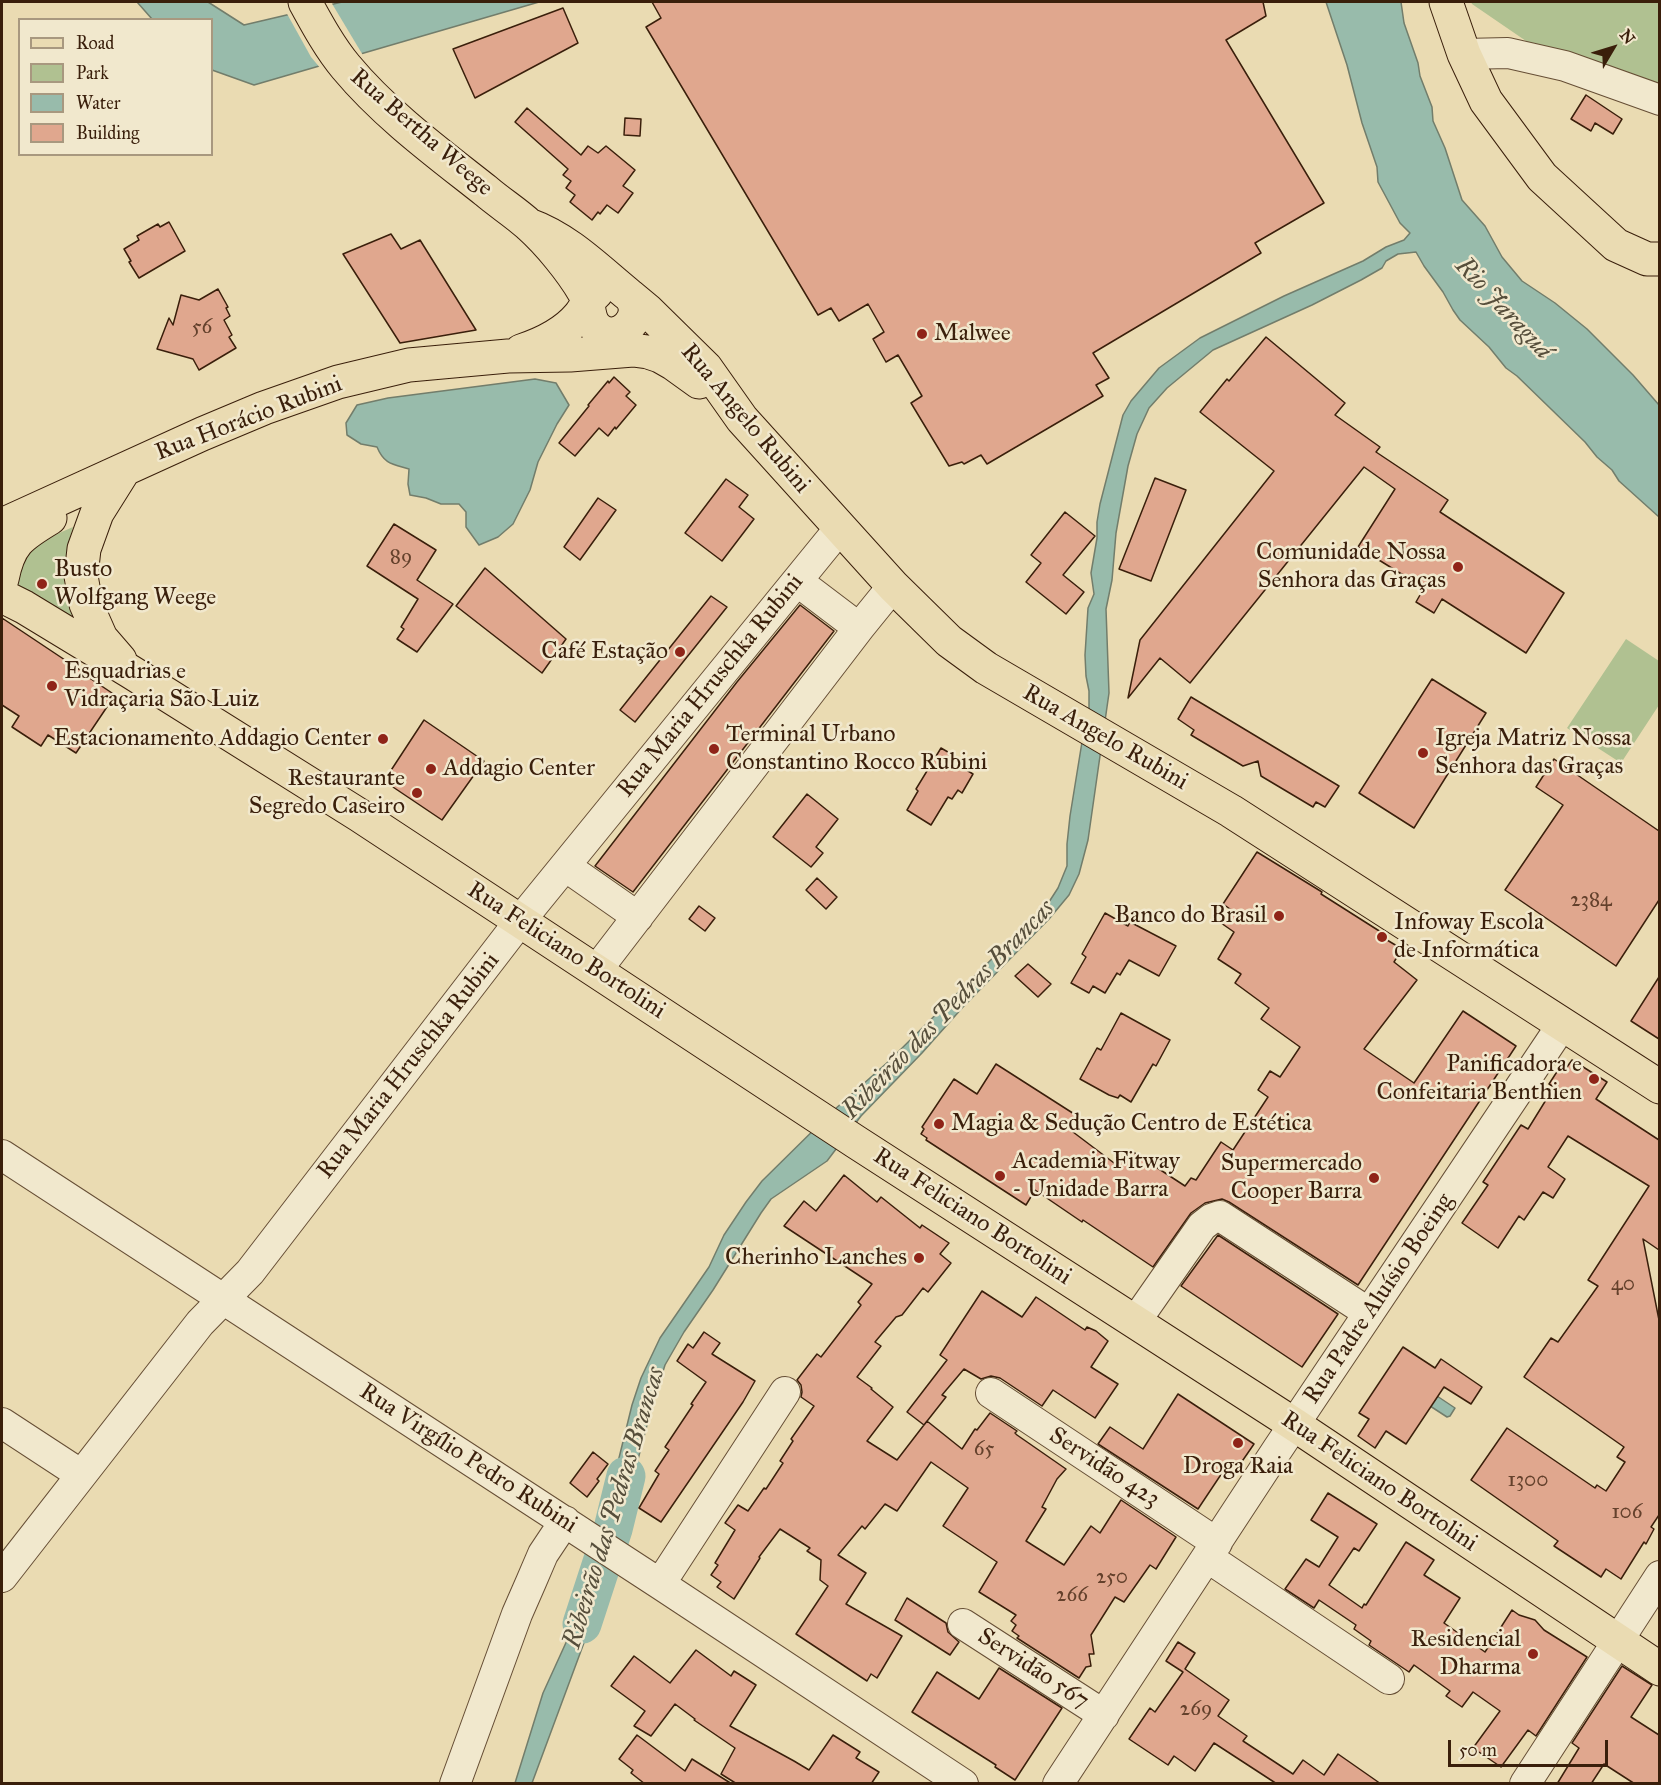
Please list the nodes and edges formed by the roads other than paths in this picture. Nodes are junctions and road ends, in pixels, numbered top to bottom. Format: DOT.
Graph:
graph roads {
  1 [pos="305,2"];
  2 [pos="1446,2"];
  3 [pos="1464,54"];
  4 [pos="1659,100"];
  5 [pos="529,225"];
  6 [pos="1659,259"];
  7 [pos="626,293"];
  8 [pos="589,302"];
  9 [pos="508,356"];
  10 [pos="730,404"];
  11 [pos="113,475"];
  12 [pos="2,525"];
  13 [pos="840,528"];
  14 [pos="2,579"];
  15 [pos="797,581"];
  16 [pos="893,586"];
  17 [pos="2,596"];
  18 [pos="859,628"];
  19 [pos="131,672"];
  20 [pos="565,866"];
  21 [pos="638,917"];
  22 [pos="520,921"];
  23 [pos="596,971"];
  24 [pos="1562,1025"];
  25 [pos="1659,1087"];
  26 [pos="2,1155"];
  27 [pos="224,1300"];
  28 [pos="1370,1313"];
  29 [pos="1135,1322"];
  30 [pos="784,1392"];
  31 [pos="991,1393"];
  32 [pos="2,1422"];
  33 [pos="1295,1425"];
  34 [pos="80,1474"];
  35 [pos="565,1521"];
  36 [pos="1212,1550"];
  37 [pos="1659,1576"];
  38 [pos="2,1577"];
  39 [pos="660,1584"];
  40 [pos="963,1624"];
  41 [pos="1618,1642"];
  42 [pos="1659,1669"];
  43 [pos="1389,1679"];
  44 [pos="1104,1715"];
  45 [pos="455,1784"];
  46 [pos="963,1784"];
  47 [pos="1058,1784"];
  48 [pos="1524,1784"];
  1 -- 5 [label="main road, Rua Bertha Weege"];
  2 -- 3 [label="main road"];
  3 -- 4 [label="street"];
  3 -- 6 [label="main road"];
  5 -- 7 [label="main road, Rua Bertha Weege"];
  5 -- 8 [label="main road, Rua Bertha Weege"];
  7 -- 8 [label="main road"];
  7 -- 8 [label="main road"];
  7 -- 10 [label="main road, Rua Angelo Rubini"];
  8 -- 9 [label="main road, Rua Horácio Rubini"];
  9 -- 10 [label="main road, Rua Horácio Rubini"];
  9 -- 11 [label="main road, Rua Horácio Rubini"];
  10 -- 13 [label="main road, Rua Angelo Rubini"];
  11 -- 12 [label="main road, Rua Horácio Rubini"];
  11 -- 14 [label="main road"];
  11 -- 19 [label="main road, Rua Feliciano Bortolini"];
  13 -- 15 [label="street, Rua Maria Hruschka Rubini"];
  13 -- 16 [label="main road, Rua Angelo Rubini"];
  15 -- 18 [label="street"];
  15 -- 20 [label="street, Rua Maria Hruschka Rubini"];
  16 -- 18 [label="street"];
  16 -- 24 [label="main road, Rua Angelo Rubini"];
  17 -- 19 [label="main road, Rua Feliciano Bortolini"];
  18 -- 21 [label="street"];
  19 -- 22 [label="main road, Rua Feliciano Bortolini"];
  20 -- 21 [label="street"];
  20 -- 22 [label="street, Rua Maria Hruschka Rubini"];
  21 -- 23 [label="street"];
  22 -- 23 [label="main road, Rua Feliciano Bortolini"];
  22 -- 27 [label="street, Rua Maria Hruschka Rubini"];
  23 -- 29 [label="main road, Rua Feliciano Bortolini"];
  24 -- 25 [label="main road, Rua Angelo Rubini"];
  24 -- 28 [label="street, Rua Padre Aluísio Boeing"];
  26 -- 27 [label="street, Rua Virgílio Pedro Rubini"];
  27 -- 34 [label="street, Rua Maria Hruschka Rubini"];
  27 -- 35 [label="street, Rua Virgílio Pedro Rubini"];
  28 -- 29 [label="street"];
  28 -- 33 [label="street, Rua Padre Aluísio Boeing"];
  29 -- 33 [label="main road, Rua Feliciano Bortolini"];
  30 -- 39 [label="street"];
  31 -- 36 [label="street, Servidão 423"];
  32 -- 34 [label="street"];
  33 -- 36 [label="street, Rua Padre Aluísio Boeing"];
  33 -- 41 [label="main road, Rua Feliciano Bortolini"];
  34 -- 38 [label="street, Rua Maria Hruschka Rubini"];
  35 -- 39 [label="street, Rua Virgílio Pedro Rubini"];
  35 -- 45 [label="street"];
  36 -- 43 [label="street, Servidão 423"];
  36 -- 44 [label="street, Rua Padre Aluísio Boeing"];
  37 -- 41 [label="street"];
  39 -- 46 [label="street, Rua Virgílio Pedro Rubini"];
  40 -- 44 [label="street, Servidão 567"];
  41 -- 42 [label="main road, Rua Feliciano Bortolini"];
  41 -- 48 [label="street"];
  44 -- 47 [label="street, Rua Padre Aluísio Boeing"];
}
